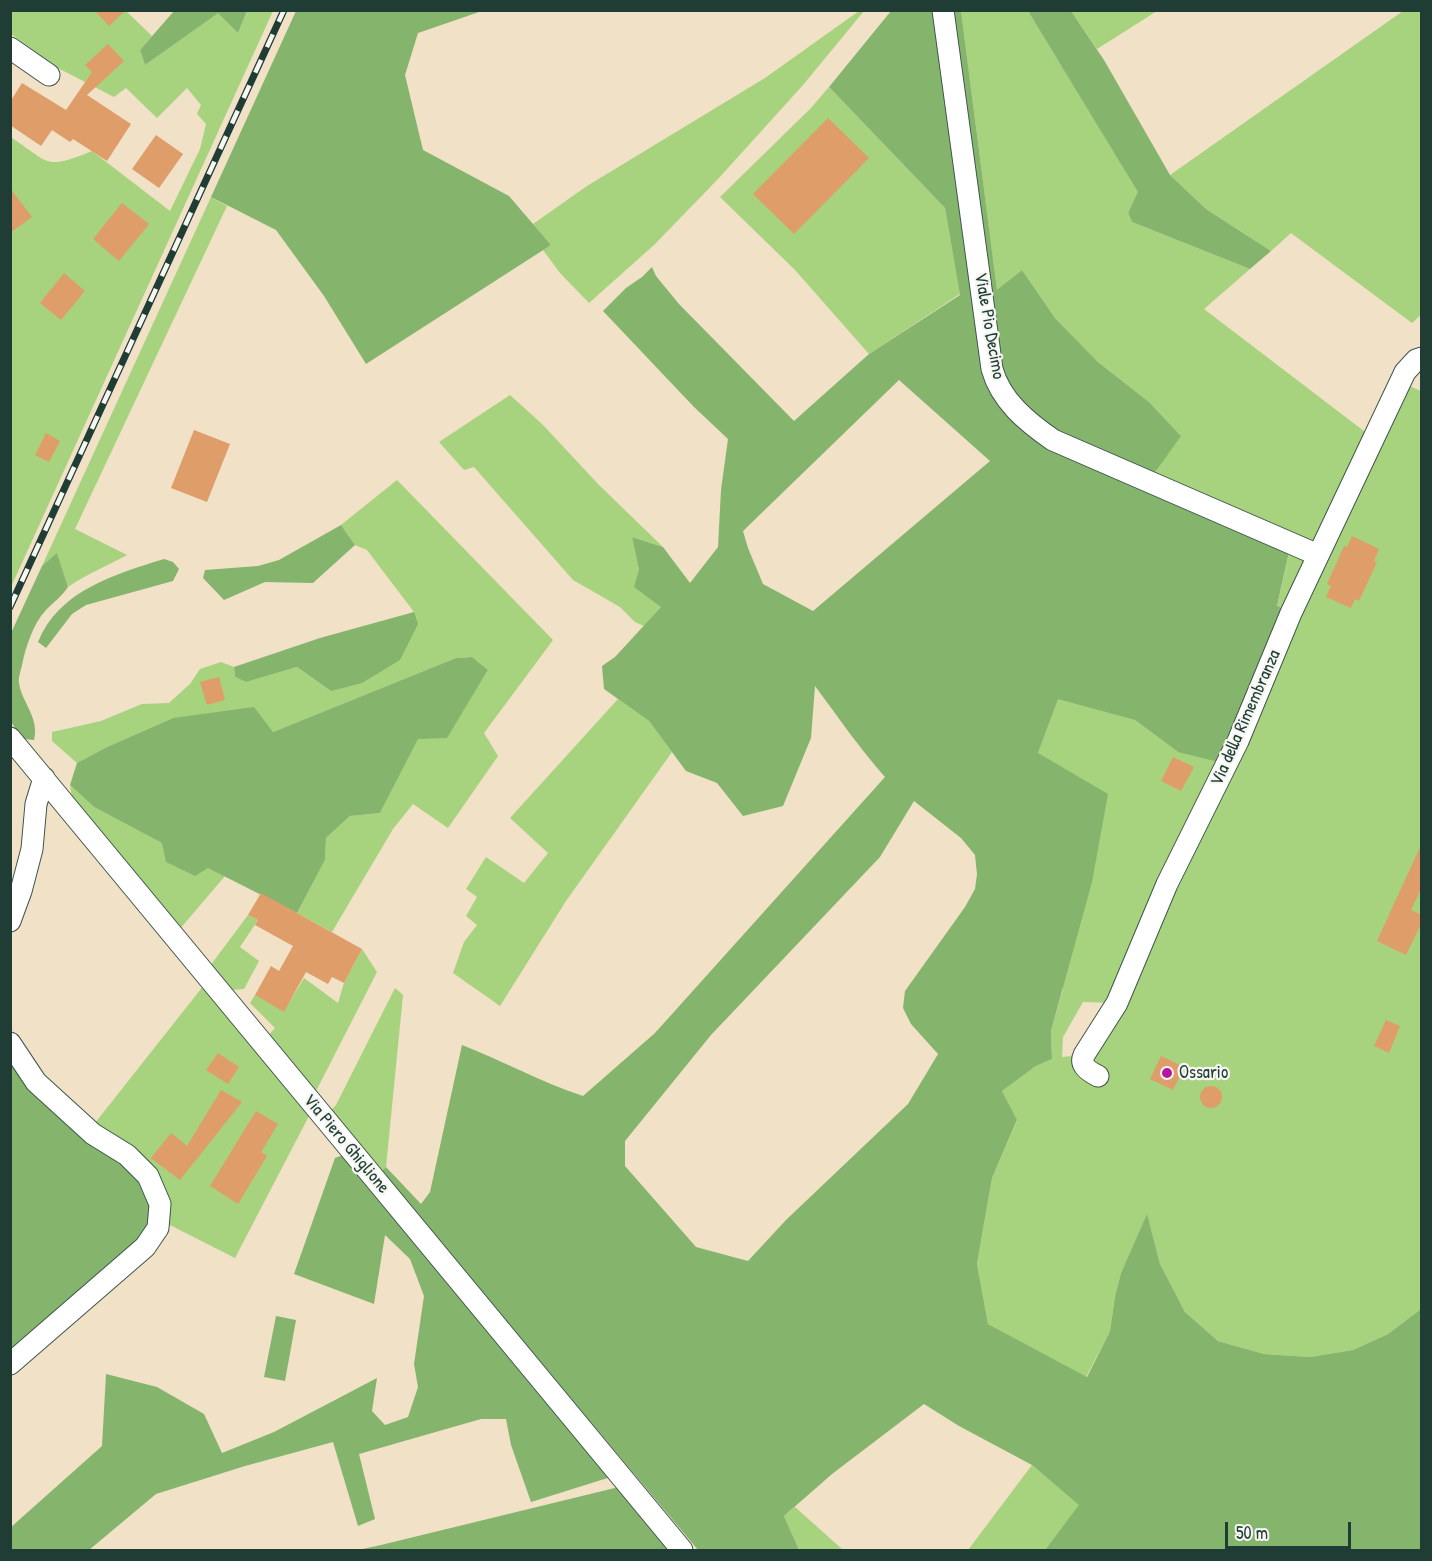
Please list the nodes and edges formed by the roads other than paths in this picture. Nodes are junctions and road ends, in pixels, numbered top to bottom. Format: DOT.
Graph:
graph roads {
  1 [pos="943,10"];
  2 [pos="10,48"];
  3 [pos="49,75"];
  4 [pos="1422,358"];
  5 [pos="1318,555"];
  6 [pos="10,738"];
  7 [pos="44,778"];
  8 [pos="10,921"];
  9 [pos="10,1043"];
  10 [pos="1098,1076"];
  11 [pos="10,1364"];
  12 [pos="682,1551"];
  1 -- 5 [label="street, Viale Pio Decimo"];
  2 -- 3 [label="street"];
  4 -- 5 [label="street, Via della Rimembranza"];
  5 -- 10 [label="street, Via della Rimembranza"];
  6 -- 7 [label="street, Via Piero Ghiglione"];
  7 -- 8 [label="street"];
  7 -- 12 [label="street, Via Piero Ghiglione"];
  9 -- 11 [label="street"];
}
